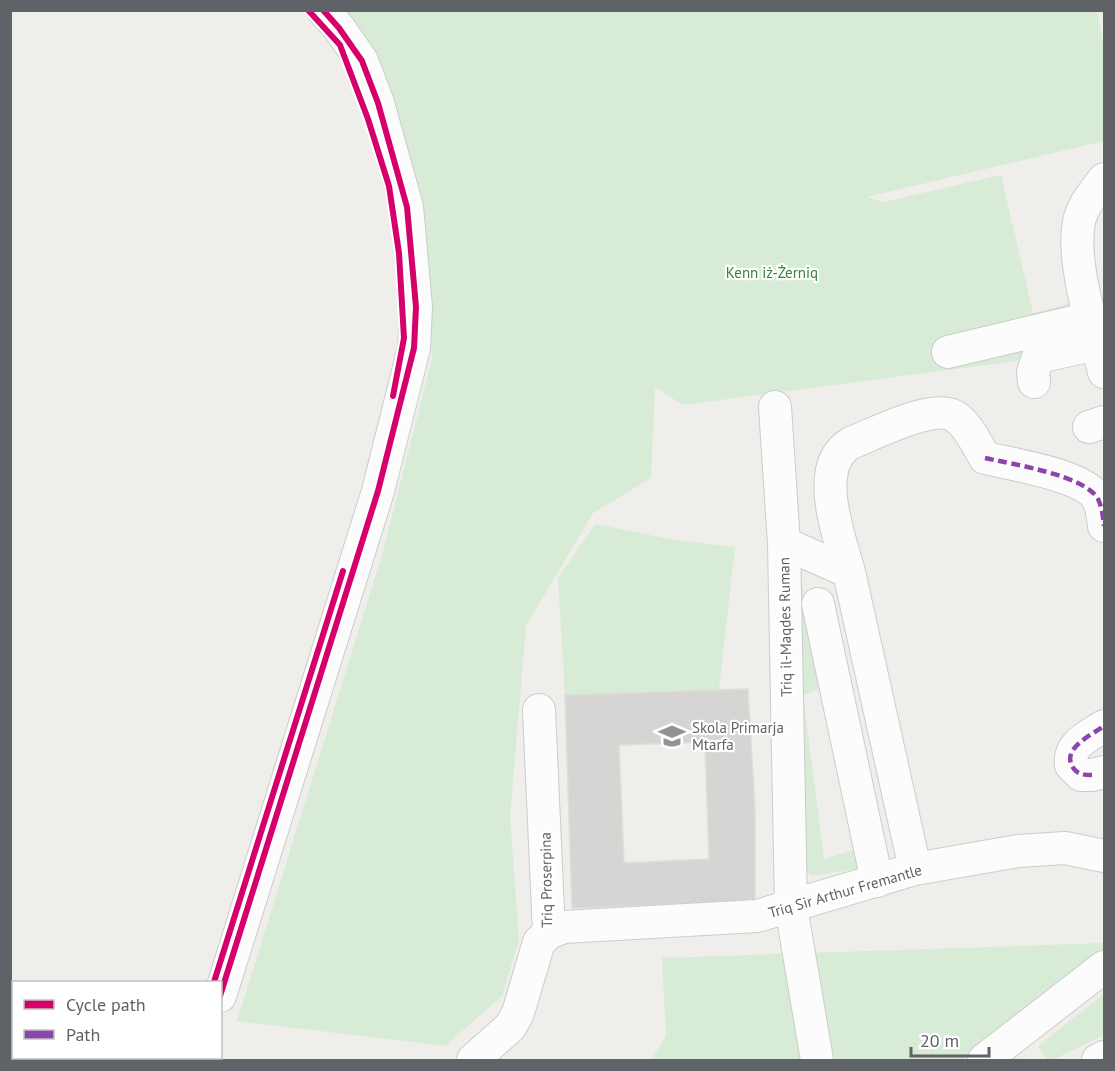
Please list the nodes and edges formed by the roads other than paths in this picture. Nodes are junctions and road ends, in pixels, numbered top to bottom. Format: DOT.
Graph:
graph roads {
  1 [pos="323,10"];
  2 [pos="1104,179"];
  3 [pos="1097,345"];
  4 [pos="948,352"];
  5 [pos="1034,382"];
  6 [pos="775,407"];
  7 [pos="1104,526"];
  8 [pos="784,543"];
  9 [pos="849,572"];
  10 [pos="818,604"];
  11 [pos="539,710"];
  12 [pos="1104,726"];
  13 [pos="1104,772"];
  14 [pos="1104,856"];
  15 [pos="915,869"];
  16 [pos="877,881"];
  17 [pos="791,907"];
  18 [pos="549,933"];
  19 [pos="1104,967"];
  20 [pos="222,990"];
  21 [pos="1104,1057"];
  22 [pos="473,1060"];
  23 [pos="817,1060"];
  24 [pos="984,1060"];
  25 [pos="1098,1060"];
  1 -- 20 [label="street"];
  2 -- 3 [label="street"];
  3 -- 4 [label="street"];
  3 -- 5 [label="street"];
  6 -- 8 [label="street, Triq il-Maqdes Ruman"];
  7 -- 9 [label="street"];
  8 -- 9 [label="street"];
  8 -- 17 [label="street, Triq il-Maqdes Ruman"];
  9 -- 15 [label="street"];
  10 -- 16 [label="street"];
  11 -- 18 [label="street, Triq Proserpina"];
  12 -- 13 [label="street"];
  14 -- 15 [label="street, Triq Sir Arthur Fremantle"];
  15 -- 16 [label="street, Triq Sir Arthur Fremantle"];
  16 -- 17 [label="street, Triq Sir Arthur Fremantle"];
  17 -- 18 [label="street, Triq Sir Arthur Fremantle"];
  17 -- 23 [label="street, Triq il-Maqdes Ruman"];
  18 -- 22 [label="street, Triq Proserpina"];
  19 -- 24 [label="street"];
  21 -- 25 [label="street"];
}
